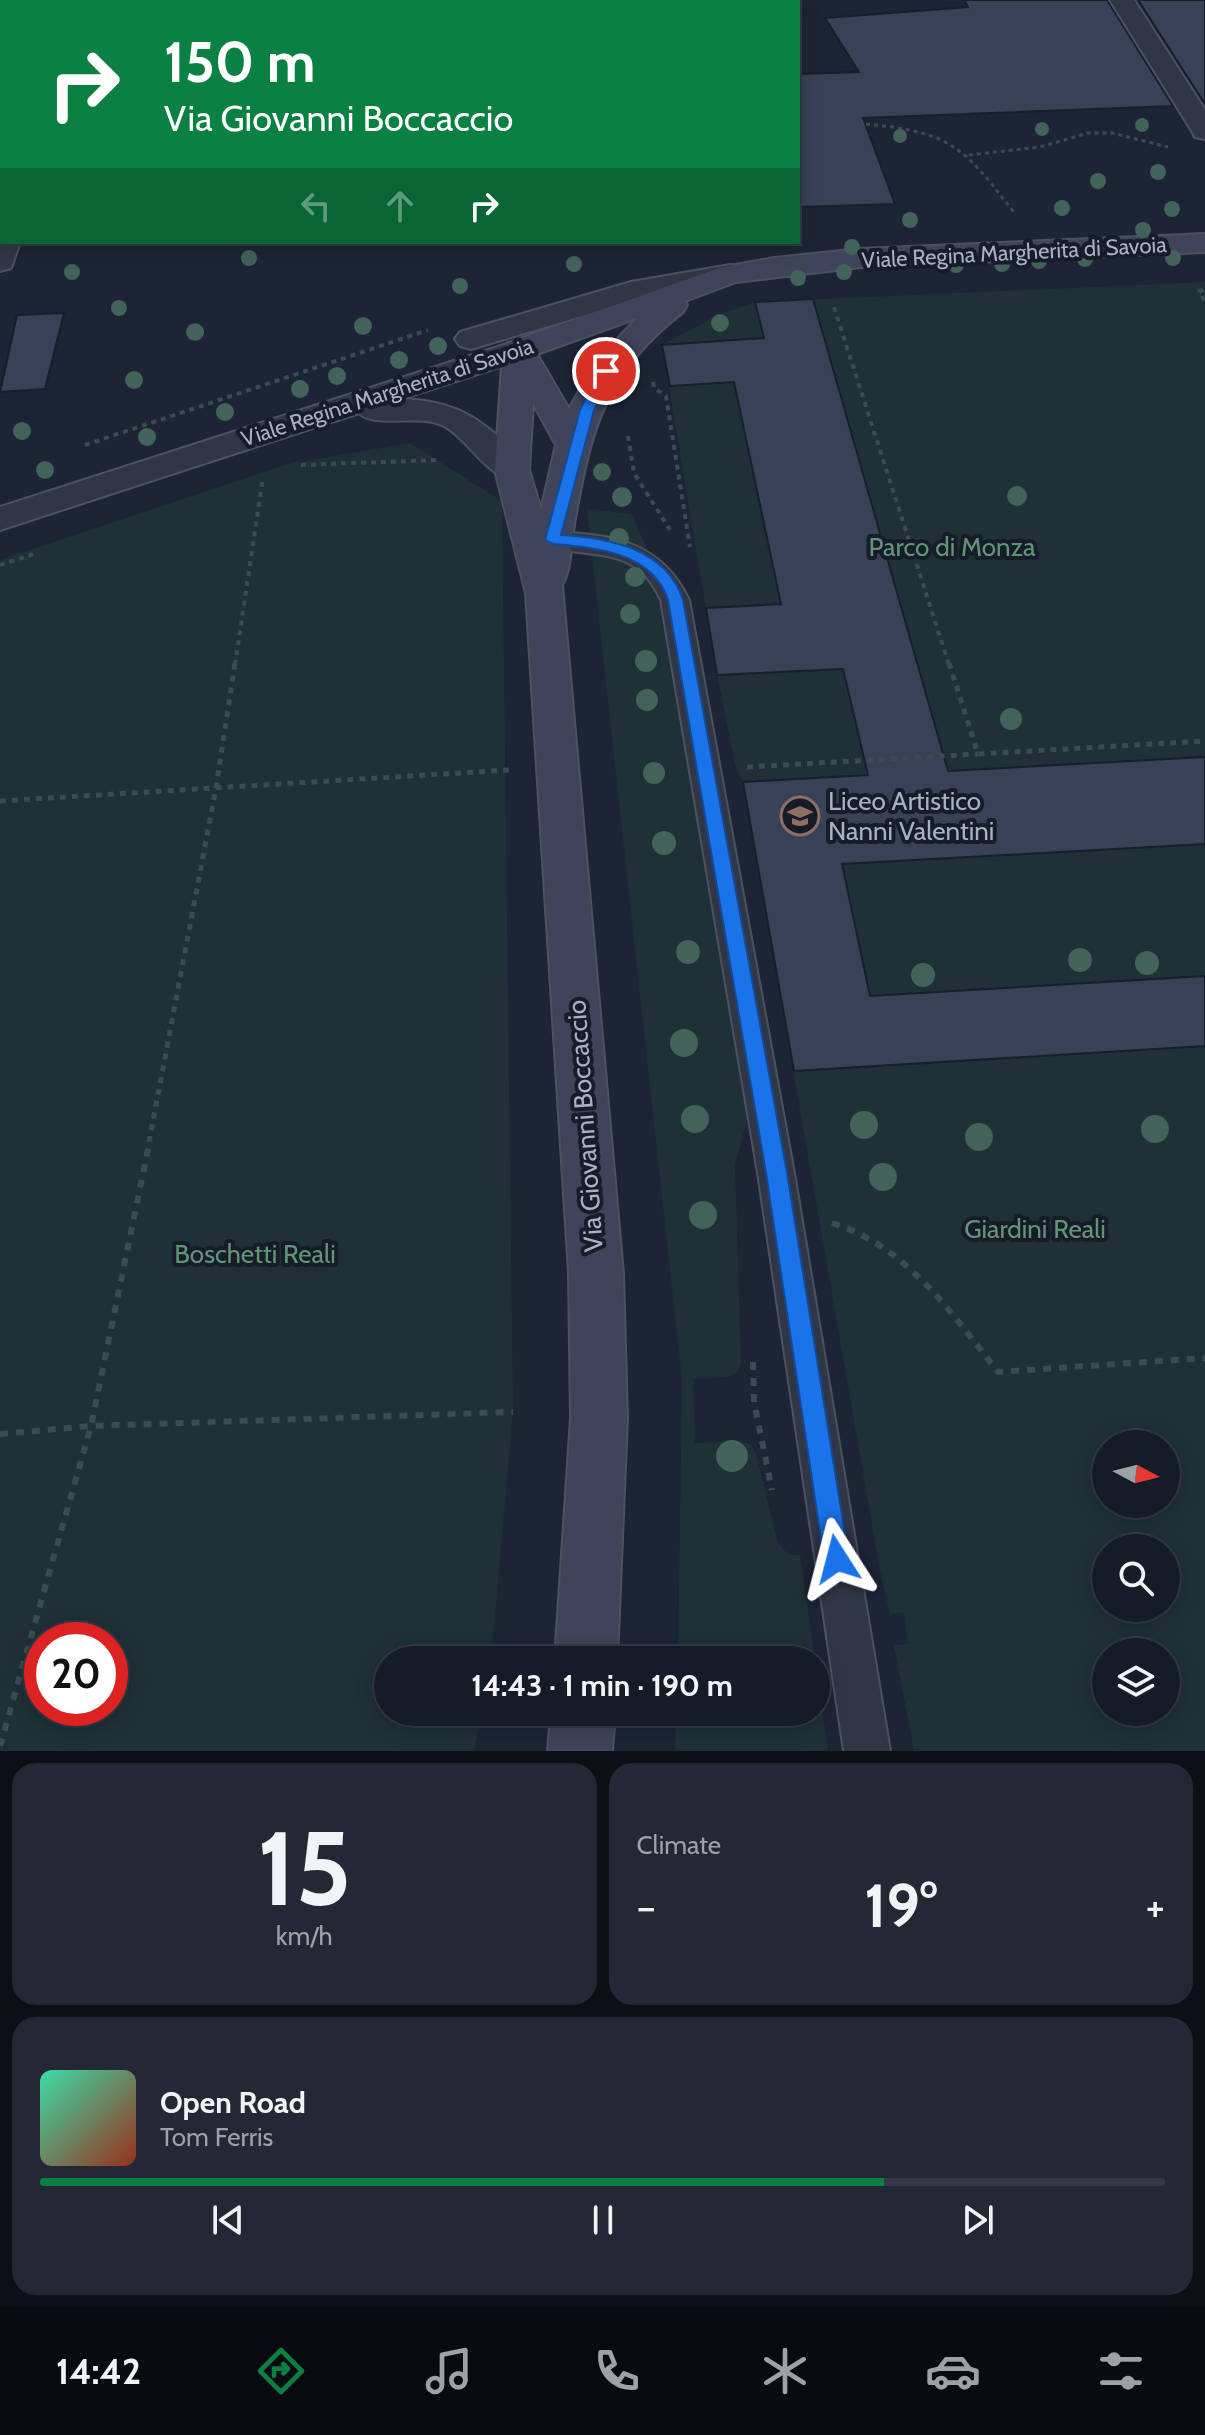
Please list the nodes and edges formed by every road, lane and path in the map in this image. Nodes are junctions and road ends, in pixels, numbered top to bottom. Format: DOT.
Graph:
graph roads {
  1 [pos="1122,0"];
  2 [pos="866,124"];
  3 [pos="1205,131"];
  4 [pos="1175,149"];
  5 [pos="969,155"];
  6 [pos="1205,243"];
  7 [pos="1024,250"];
  8 [pos="730,274"];
  9 [pos="1205,290"];
  10 [pos="1205,302"];
  11 [pos="834,307"];
  12 [pos="519,350"];
  13 [pos="652,375"];
  14 [pos="357,400"];
  15 [pos="299,420"];
  16 [pos="575,448"];
  17 [pos="625,451"];
  18 [pos="444,460"];
  19 [pos="298,465"];
  20 [pos="512,470"];
  21 [pos="275,473"];
  22 [pos="263,477"];
  23 [pos="249,481"];
  24 [pos="0,519"];
  25 [pos="553,540"];
  26 [pos="39,552"];
  27 [pos="0,565"];
  28 [pos="675,570"];
  29 [pos="545,593"];
  30 [pos="1205,741"];
  31 [pos="978,754"];
  32 [pos="558,767"];
  33 [pos="705,769"];
  34 [pos="216,788"];
  35 [pos="0,801"];
  36 [pos="784,1222"];
  37 [pos="1205,1358"];
  38 [pos="754,1402"];
  39 [pos="513,1412"];
  40 [pos="91,1426"];
  41 [pos="0,1434"];
  42 [pos="775,1506"];
  43 [pos="587,1646"];
  44 [pos="582,1726"];
  45 [pos="0,1746"];
  46 [pos="580,1751"];
  47 [pos="867,1751"];
  1 -- 3 [label="street"];
  2 -- 5 [label="path"];
  4 -- 5 [label="path"];
  5 -- 7 [label="path"];
  6 -- 7 [label="main road, Viale Regina Margherita di Savoia"];
  7 -- 8 [label="main road, Viale Regina Margherita di Savoia"];
  8 -- 12 [label="main road, Viale Regina Margherita di Savoia"];
  8 -- 14 [label="street"];
  8 -- 16 [label="main road, Via Giovanni Boccaccio"];
  9 -- 10 [label="path"];
  11 -- 31 [label="path"];
  12 -- 14 [label="street, Viale Regina Margherita di Savoia"];
  12 -- 16 [label="main road"];
  12 -- 20 [label="main road, Via Giovanni Boccaccio"];
  13 -- 28 [label="path"];
  14 -- 15 [label="street, Viale Regina Margherita di Savoia"];
  15 -- 20 [label="street, Via Giovanni Boccaccio"];
  15 -- 24 [label="street, Viale Regina Margherita di Savoia"];
  16 -- 25 [label="main road, Via Giovanni Boccaccio"];
  17 -- 28 [label="path"];
  18 -- 19 [label="path"];
  20 -- 29 [label="main road, Via Giovanni Boccaccio"];
  21 -- 22 [label="path"];
  22 -- 23 [label="path"];
  22 -- 34 [label="path"];
  25 -- 28 [label="lane"];
  25 -- 29 [label="main road, Via Giovanni Boccaccio"];
  26 -- 27 [label="path"];
  28 -- 33 [label="lane"];
  29 -- 32 [label="main road, Via Giovanni Boccaccio"];
  30 -- 31 [label="path"];
  31 -- 33 [label="path"];
  32 -- 34 [label="path"];
  32 -- 43 [label="main road, Via Giovanni Boccaccio"];
  33 -- 36 [label="lane"];
  34 -- 35 [label="path"];
  34 -- 40 [label="path"];
  36 -- 37 [label="path"];
  36 -- 47 [label="lane"];
  38 -- 42 [label="path"];
  39 -- 40 [label="path"];
  40 -- 41 [label="path"];
  40 -- 45 [label="path"];
  44 -- 46 [label="main road"];
}
